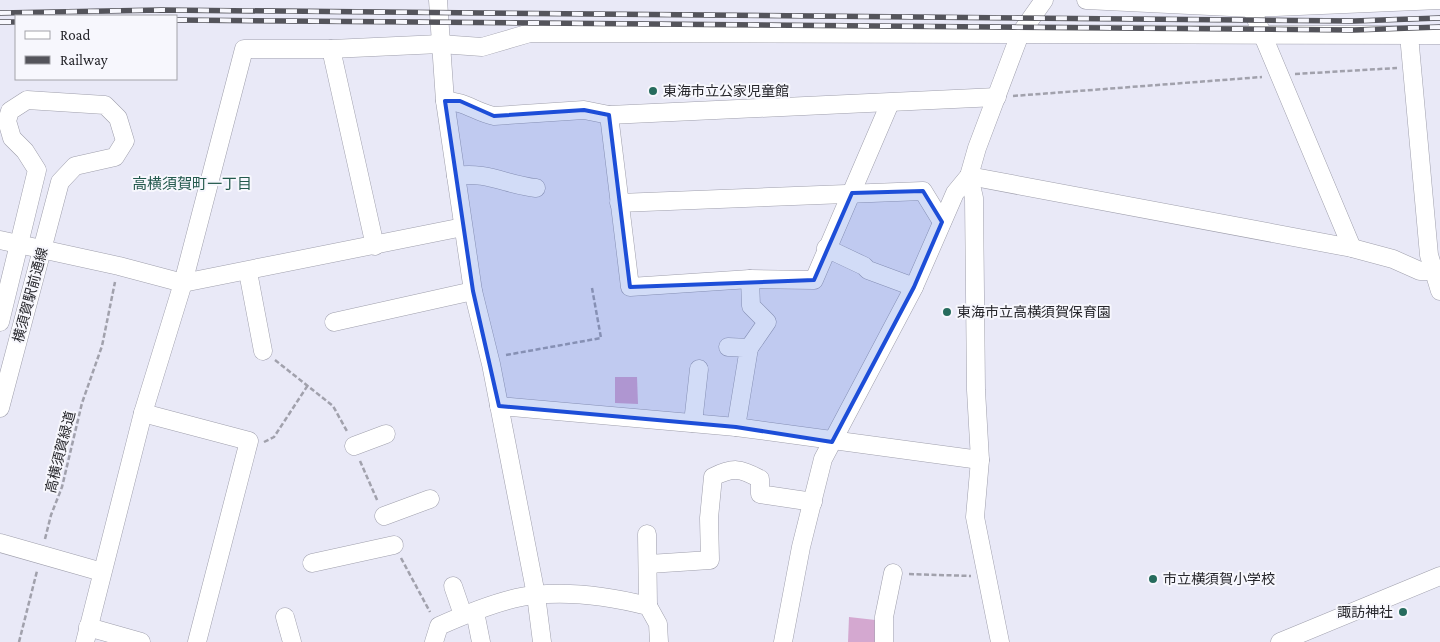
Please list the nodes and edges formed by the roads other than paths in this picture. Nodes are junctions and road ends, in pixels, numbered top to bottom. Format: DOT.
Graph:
graph roads {
  1 [pos="438,0"];
  2 [pos="1044,0"];
  3 [pos="1086,0"];
  4 [pos="1440,0"];
  5 [pos="1250,4"];
  6 [pos="1020,34"];
  7 [pos="1409,35"];
  8 [pos="1440,35"];
  9 [pos="1263,36"];
  10 [pos="440,44"];
  11 [pos="331,50"];
  12 [pos="997,97"];
  13 [pos="445,101"];
  14 [pos="890,103"];
  15 [pos="5,109"];
  16 [pos="609,115"];
  17 [pos="456,176"];
  18 [pos="969,176"];
  19 [pos="536,188"];
  20 [pos="852,193"];
  21 [pos="619,203"];
  22 [pos="942,222"];
  23 [pos="463,227"];
  24 [pos="0,240"];
  25 [pos="20,244"];
  26 [pos="375,246"];
  27 [pos="43,248"];
  28 [pos="826,248"];
  29 [pos="1352,248"];
  30 [pos="1437,271"];
  31 [pos="248,272"];
  32 [pos="750,279"];
  33 [pos="183,283"];
  34 [pos="914,287"];
  35 [pos="473,291"];
  36 [pos="1440,291"];
  37 [pos="0,322"];
  38 [pos="334,322"];
  39 [pos="728,347"];
  40 [pos="750,348"];
  41 [pos="263,351"];
  42 [pos="698,369"];
  43 [pos="499,406"];
  44 [pos="0,408"];
  45 [pos="143,413"];
  46 [pos="693,423"];
  47 [pos="736,428"];
  48 [pos="386,434"];
  49 [pos="832,442"];
  50 [pos="354,446"];
  51 [pos="980,460"];
  52 [pos="430,499"];
  53 [pos="813,502"];
  54 [pos="384,516"];
  55 [pos="647,534"];
  56 [pos="0,543"];
  57 [pos="394,545"];
  58 [pos="312,563"];
  59 [pos="649,564"];
  60 [pos="102,572"];
  61 [pos="893,574"];
  62 [pos="1440,576"];
  63 [pos="453,586"];
  64 [pos="536,594"];
  65 [pos="648,606"];
  66 [pos="469,614"];
  67 [pos="285,617"];
  68 [pos="86,634"];
  69 [pos="436,634"];
  70 [pos="140,642"];
  71 [pos="197,642"];
  72 [pos="292,642"];
  73 [pos="481,642"];
  74 [pos="542,642"];
  75 [pos="659,642"];
  76 [pos="782,642"];
  77 [pos="884,642"];
  78 [pos="1000,642"];
  79 [pos="1280,642"];
  1 -- 10 [label="street"];
  2 -- 6 [label="street"];
  3 -- 5 [label="street"];
  4 -- 5 [label="street"];
  5 -- 9 [label="street"];
  6 -- 9 [label="street"];
  6 -- 10 [label="street"];
  6 -- 12 [label="street"];
  7 -- 8 [label="street"];
  7 -- 9 [label="street"];
  7 -- 30 [label="street"];
  9 -- 29 [label="street"];
  10 -- 11 [label="street"];
  10 -- 13 [label="street"];
  11 -- 26 [label="street"];
  11 -- 33 [label="street"];
  12 -- 14 [label="street"];
  12 -- 18 [label="street"];
  13 -- 16 [label="street"];
  13 -- 17 [label="street"];
  14 -- 16 [label="street"];
  14 -- 20 [label="street"];
  15 -- 25 [label="street, 横須賀駅前通線"];
  15 -- 27 [label="street, 横須賀駅前通線"];
  16 -- 21 [label="street"];
  17 -- 19 [label="street"];
  17 -- 23 [label="street"];
  18 -- 22 [label="street"];
  18 -- 29 [label="street"];
  18 -- 51 [label="street"];
  20 -- 21 [label="street"];
  20 -- 22 [label="street"];
  20 -- 28 [label="street"];
  21 -- 32 [label="street"];
  22 -- 34 [label="street"];
  23 -- 26 [label="street"];
  23 -- 35 [label="street"];
  24 -- 25 [label="street"];
  25 -- 27 [label="street"];
  25 -- 37 [label="street, 横須賀駅前通線"];
  26 -- 31 [label="street"];
  27 -- 33 [label="street"];
  27 -- 44 [label="street, 横須賀駅前通線"];
  28 -- 32 [label="street"];
  28 -- 34 [label="street"];
  29 -- 30 [label="street"];
  30 -- 36 [label="street"];
  31 -- 33 [label="street"];
  31 -- 41 [label="street"];
  32 -- 40 [label="street"];
  33 -- 45 [label="street"];
  34 -- 49 [label="street"];
  35 -- 38 [label="street"];
  35 -- 43 [label="street"];
  39 -- 40 [label="street"];
  40 -- 47 [label="street"];
  42 -- 46 [label="street"];
  43 -- 46 [label="street"];
  43 -- 64 [label="street"];
  45 -- 60 [label="street"];
  45 -- 71 [label="street"];
  46 -- 47 [label="street"];
  47 -- 49 [label="street"];
  48 -- 50 [label="street"];
  49 -- 51 [label="street"];
  49 -- 53 [label="street"];
  51 -- 78 [label="street"];
  52 -- 54 [label="street"];
  53 -- 59 [label="street"];
  53 -- 76 [label="street"];
  55 -- 59 [label="street"];
  56 -- 60 [label="street"];
  57 -- 58 [label="street"];
  59 -- 65 [label="street"];
  60 -- 68 [label="street"];
  61 -- 77 [label="street"];
  62 -- 79 [label="street"];
  63 -- 66 [label="street"];
  64 -- 65 [label="street"];
  64 -- 66 [label="street"];
  64 -- 74 [label="street"];
  65 -- 75 [label="street"];
  66 -- 69 [label="street"];
  66 -- 73 [label="street"];
  67 -- 72 [label="street"];
  68 -- 70 [label="street"];
}
